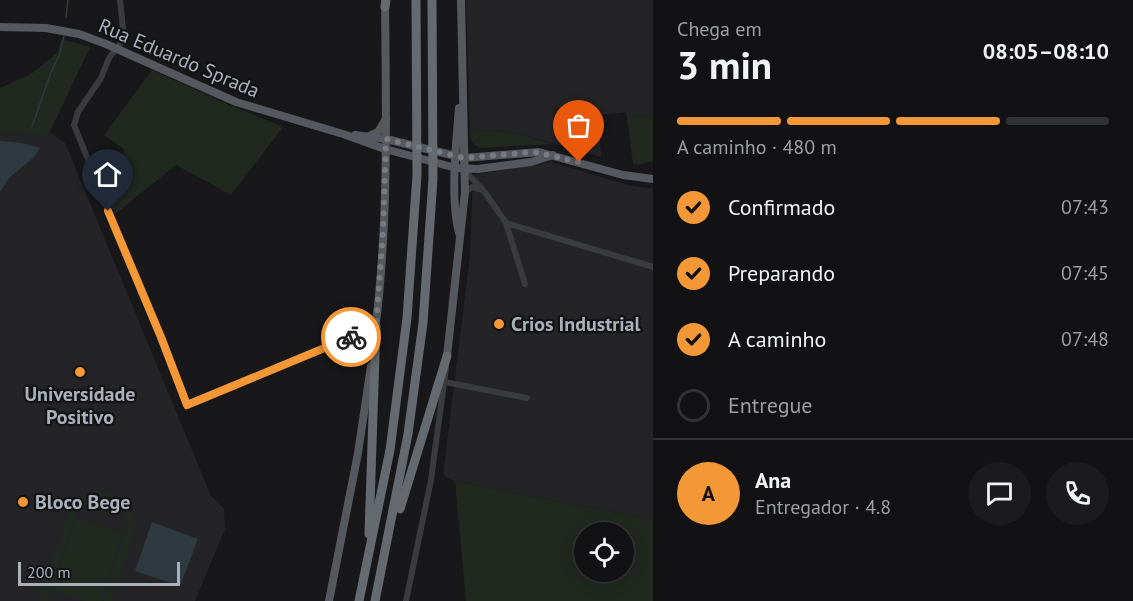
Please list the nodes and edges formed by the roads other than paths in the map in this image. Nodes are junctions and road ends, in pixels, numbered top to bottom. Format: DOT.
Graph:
graph roads {
  1 [pos="120,0"];
  2 [pos="416,0"];
  3 [pos="432,0"];
  4 [pos="461,0"];
  5 [pos="385,2"];
  6 [pos="0,27"];
  7 [pos="117,48"];
  8 [pos="386,118"];
  9 [pos="343,134"];
  10 [pos="366,137"];
  11 [pos="386,139"];
  12 [pos="386,150"];
  13 [pos="553,155"];
  14 [pos="460,157"];
  15 [pos="460,169"];
  16 [pos="653,179"];
  17 [pos="484,191"];
  18 [pos="465,192"];
  19 [pos="506,224"];
  20 [pos="460,235"];
  21 [pos="651,266"];
  22 [pos="525,285"];
  23 [pos="376,326"];
  24 [pos="447,356"];
  25 [pos="445,382"];
  26 [pos="527,398"];
  27 [pos="368,560"];
  28 [pos="328,601"];
  29 [pos="359,601"];
  30 [pos="375,601"];
  31 [pos="406,601"];
  1 -- 7 [label="street"];
  2 -- 27 [label="highway"];
  3 -- 30 [label="highway"];
  4 -- 14 [label="main road"];
  5 -- 8 [label="main road"];
  6 -- 7 [label="main road, Rua Eduardo Sprada"];
  7 -- 9 [label="main road, Rua Eduardo Sprada"];
  7 -- 23 [label="street"];
  8 -- 10 [label="main road"];
  8 -- 11 [label="main road"];
  9 -- 10 [label="main road, Rua Eduardo Sprada"];
  9 -- 12 [label="main road, Rua Eduardo Sprada"];
  10 -- 11 [label="main road, Rua Eduardo Sprada"];
  11 -- 12 [label="main road"];
  11 -- 14 [label="main road, Rua Eduardo Sprada"];
  12 -- 15 [label="main road, Rua Eduardo Sprada"];
  12 -- 23 [label="main road"];
  13 -- 14 [label="main road, Rua Eduardo Sprada"];
  13 -- 15 [label="main road, Rua Eduardo Sprada"];
  13 -- 16 [label="main road, Rua Eduardo Sprada"];
  14 -- 15 [label="main road"];
  15 -- 17 [label="street"];
  15 -- 18 [label="main road"];
  15 -- 20 [label="main road"];
  17 -- 18 [label="street"];
  17 -- 19 [label="street"];
  18 -- 20 [label="main road"];
  19 -- 21 [label="street"];
  19 -- 22 [label="street"];
  20 -- 24 [label="main road"];
  23 -- 27 [label="highway"];
  23 -- 28 [label="main road"];
  24 -- 25 [label="street"];
  24 -- 30 [label="highway"];
  25 -- 26 [label="street"];
  25 -- 31 [label="street"];
  27 -- 29 [label="highway"];
}
